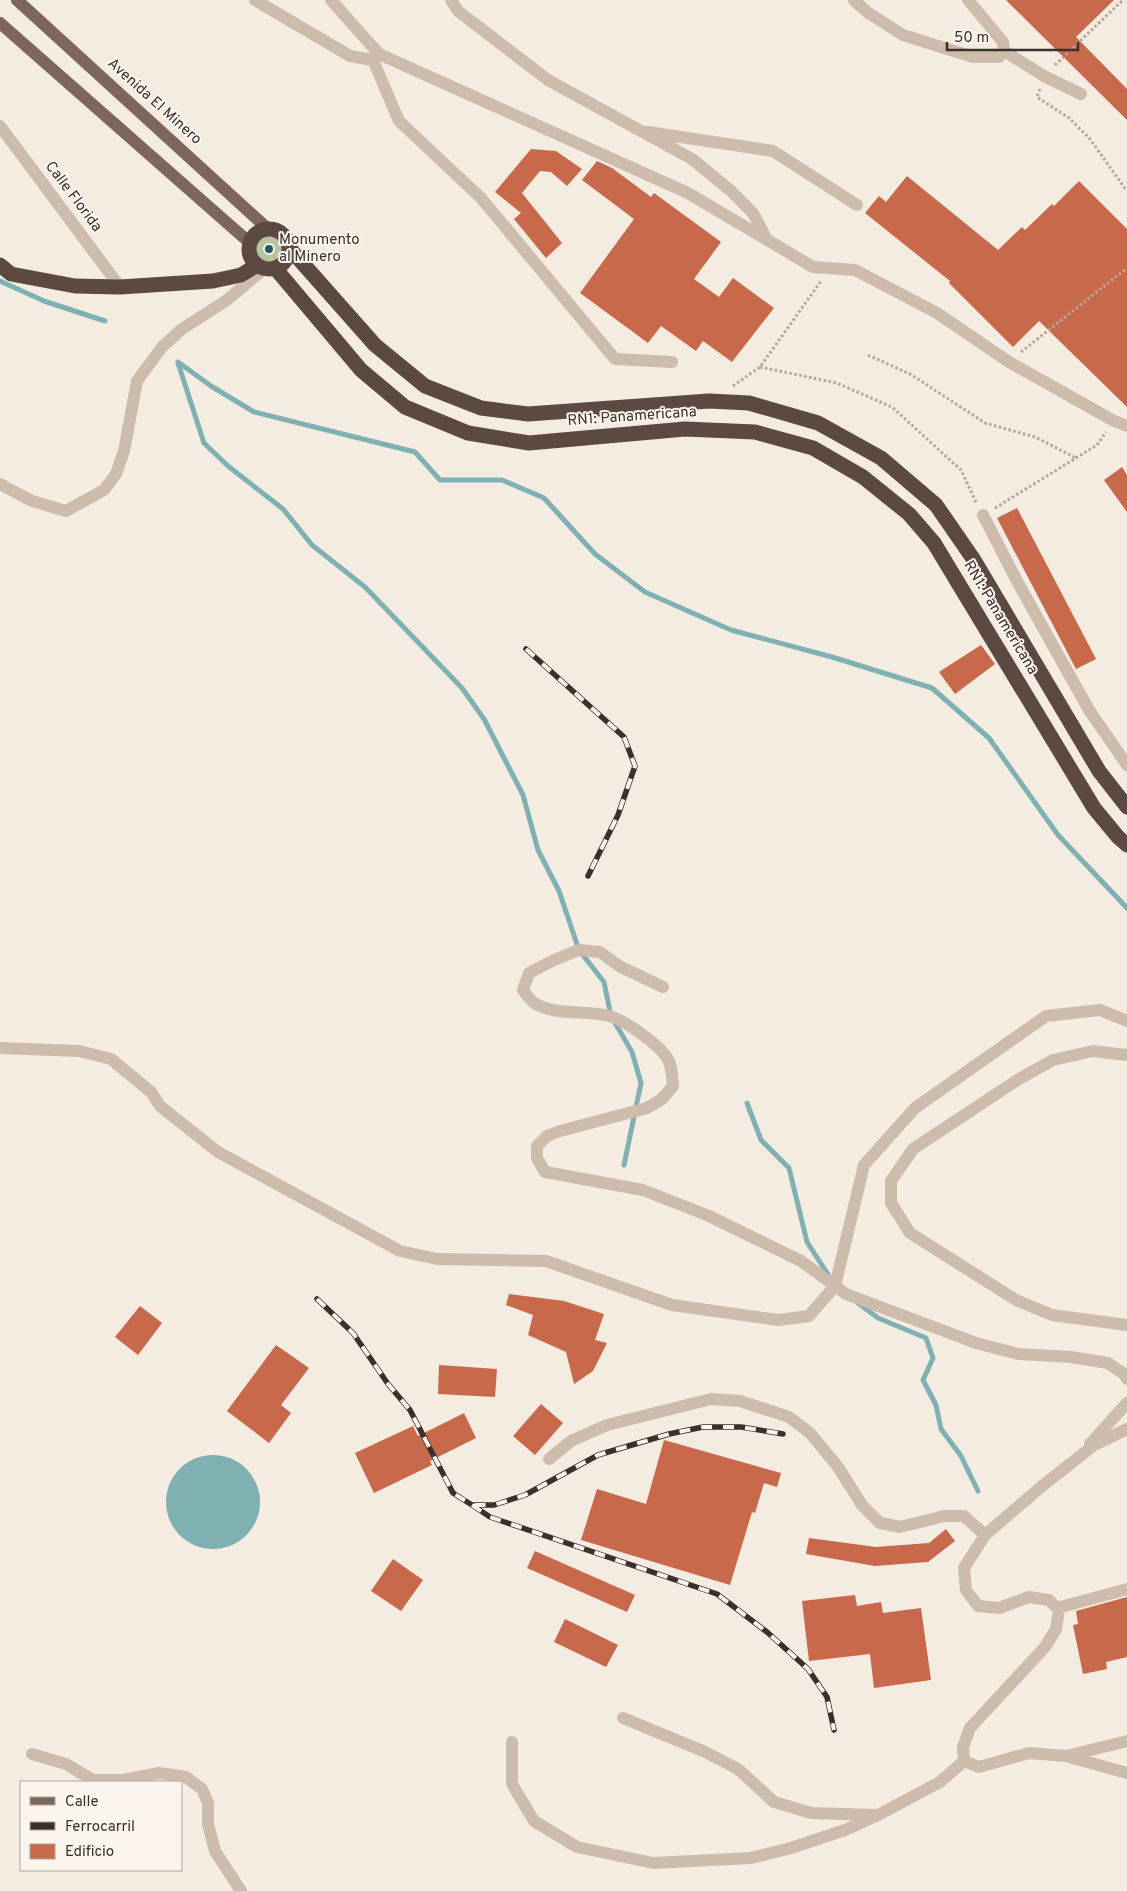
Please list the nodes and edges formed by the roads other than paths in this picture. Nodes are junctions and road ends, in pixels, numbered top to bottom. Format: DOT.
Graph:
graph roads {
  1 [pos="17,0"];
  2 [pos="255,0"];
  3 [pos="331,0"];
  4 [pos="452,0"];
  5 [pos="854,0"];
  6 [pos="968,0"];
  7 [pos="0,23"];
  8 [pos="1004,51"];
  9 [pos="376,57"];
  10 [pos="1081,94"];
  11 [pos="0,126"];
  12 [pos="641,131"];
  13 [pos="857,205"];
  14 [pos="268,229"];
  15 [pos="767,240"];
  16 [pos="250,243"];
  17 [pos="290,249"];
  18 [pos="266,267"];
  19 [pos="6,269"];
  20 [pos="120,287"];
  21 [pos="672,362"];
  22 [pos="1127,426"];
  23 [pos="0,484"];
  24 [pos="983,515"];
  25 [pos="1127,765"];
  26 [pos="1127,807"];
  27 [pos="1127,845"];
  28 [pos="663,986"];
  29 [pos="1127,1021"];
  30 [pos="0,1048"];
  31 [pos="1127,1055"];
  32 [pos="835,1286"];
  33 [pos="1127,1325"];
  34 [pos="1127,1379"];
  35 [pos="1127,1403"];
  36 [pos="1127,1429"];
  37 [pos="1078,1457"];
  38 [pos="548,1458"];
  39 [pos="985,1535"];
  40 [pos="1127,1589"];
  41 [pos="1057,1608"];
  42 [pos="623,1718"];
  43 [pos="1127,1740"];
  44 [pos="512,1742"];
  45 [pos="32,1754"];
  46 [pos="1066,1756"];
  47 [pos="964,1761"];
  48 [pos="1127,1773"];
  49 [pos="878,1816"];
  50 [pos="242,1891"];
  1 -- 14 [label="main road, Avenida El Minero"];
  2 -- 9 [label="street"];
  3 -- 9 [label="street"];
  4 -- 12 [label="street"];
  5 -- 8 [label="street"];
  6 -- 8 [label="street"];
  7 -- 16 [label="main road"];
  8 -- 10 [label="street"];
  9 -- 15 [label="street"];
  9 -- 21 [label="street"];
  11 -- 20 [label="street, Calle Florida"];
  12 -- 13 [label="street"];
  12 -- 15 [label="street"];
  14 -- 16 [label="highway"];
  14 -- 17 [label="highway"];
  15 -- 22 [label="street"];
  16 -- 18 [label="highway"];
  17 -- 18 [label="highway"];
  17 -- 26 [label="highway, RN1: Panamericana"];
  18 -- 20 [label="highway"];
  18 -- 23 [label="street"];
  18 -- 27 [label="highway, RN1: Panamericana"];
  19 -- 20 [label="highway"];
  24 -- 25 [label="street"];
  28 -- 32 [label="street"];
  29 -- 32 [label="street"];
  30 -- 32 [label="street"];
  31 -- 33 [label="street"];
  32 -- 34 [label="street"];
  35 -- 37 [label="street"];
  36 -- 37 [label="street"];
  37 -- 39 [label="street"];
  38 -- 39 [label="street"];
  39 -- 41 [label="street"];
  40 -- 41 [label="street"];
  41 -- 47 [label="street"];
  42 -- 49 [label="street"];
  43 -- 46 [label="street"];
  44 -- 49 [label="street"];
  45 -- 50 [label="street"];
  46 -- 47 [label="street"];
  46 -- 48 [label="street"];
  47 -- 49 [label="street"];
}
